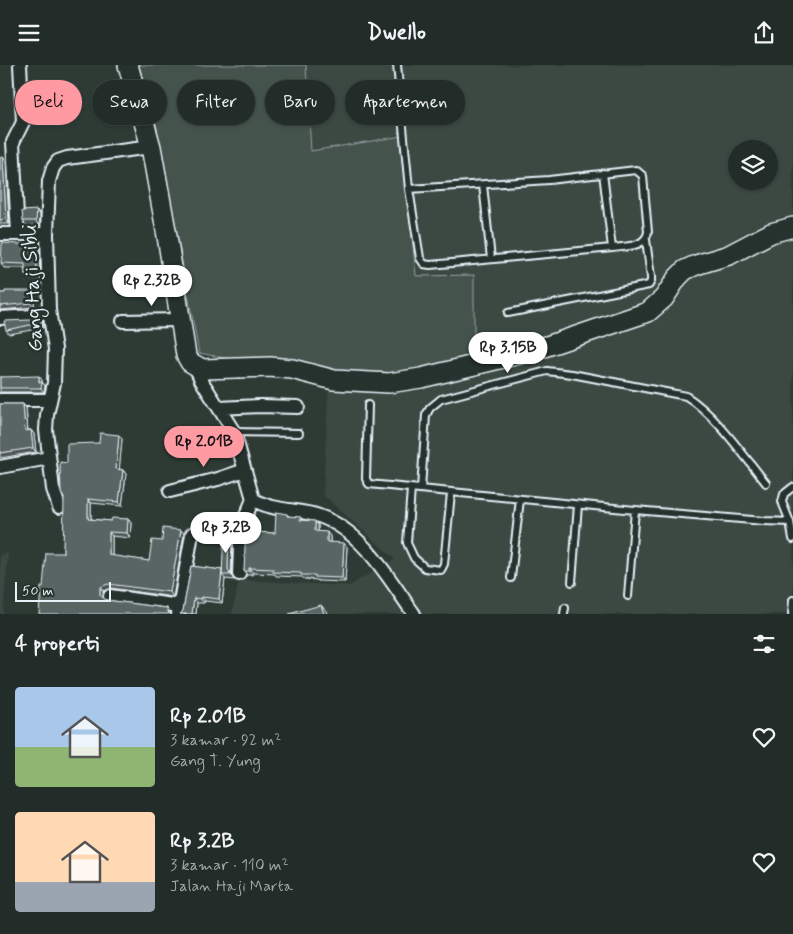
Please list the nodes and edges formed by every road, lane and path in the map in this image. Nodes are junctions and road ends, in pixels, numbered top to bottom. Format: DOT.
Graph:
graph roads {
  1 [pos="20,65"];
  2 [pos="128,65"];
  3 [pos="397,65"];
  4 [pos="151,147"];
  5 [pos="603,173"];
  6 [pos="483,185"];
  7 [pos="409,189"];
  8 [pos="793,227"];
  9 [pos="0,234"];
  10 [pos="18,234"];
  11 [pos="47,234"];
  12 [pos="646,240"];
  13 [pos="612,247"];
  14 [pos="490,259"];
  15 [pos="49,310"];
  16 [pos="508,313"];
  17 [pos="0,318"];
  18 [pos="181,320"];
  19 [pos="123,321"];
  20 [pos="194,366"];
  21 [pos="0,400"];
  22 [pos="50,400"];
  23 [pos="368,405"];
  24 [pos="298,407"];
  25 [pos="218,408"];
  26 [pos="234,432"];
  27 [pos="300,433"];
  28 [pos="49,458"];
  29 [pos="0,467"];
  30 [pos="245,471"];
  31 [pos="766,483"];
  32 [pos="793,487"];
  33 [pos="411,489"];
  34 [pos="421,489"];
  35 [pos="170,491"];
  36 [pos="450,493"];
  37 [pos="253,499"];
  38 [pos="520,499"];
  39 [pos="578,505"];
  40 [pos="59,507"];
  41 [pos="635,510"];
  42 [pos="241,521"];
  43 [pos="790,522"];
  44 [pos="793,539"];
  45 [pos="240,574"];
  46 [pos="511,578"];
  47 [pos="572,582"];
  48 [pos="110,596"];
  49 [pos="628,596"];
  50 [pos="793,600"];
  51 [pos="178,610"];
  52 [pos="414,614"];
  53 [pos="792,614"];
  1 -- 10 [label="street"];
  2 -- 4 [label="street"];
  3 -- 7 [label="lane"];
  4 -- 11 [label="street, Gang Haji Sibli"];
  4 -- 18 [label="street"];
  5 -- 6 [label="lane"];
  5 -- 12 [label="lane"];
  5 -- 13 [label="lane"];
  6 -- 7 [label="lane"];
  6 -- 14 [label="lane"];
  7 -- 14 [label="lane"];
  8 -- 20 [label="street"];
  9 -- 10 [label="street"];
  10 -- 11 [label="street"];
  11 -- 15 [label="street, Gang Haji Sibli"];
  12 -- 13 [label="lane"];
  12 -- 16 [label="lane"];
  13 -- 14 [label="lane"];
  15 -- 17 [label="street"];
  15 -- 22 [label="street, Gang Haji Sibli"];
  18 -- 19 [label="street"];
  18 -- 20 [label="street"];
  20 -- 25 [label="street"];
  21 -- 22 [label="street"];
  22 -- 28 [label="street, Gang Haji Sibli"];
  23 -- 33 [label="lane"];
  24 -- 25 [label="street"];
  25 -- 26 [label="street"];
  26 -- 27 [label="lane"];
  26 -- 30 [label="street"];
  28 -- 29 [label="street"];
  28 -- 40 [label="street, Gang Haji Sibli"];
  30 -- 35 [label="street"];
  30 -- 37 [label="street"];
  31 -- 34 [label="lane"];
  32 -- 43 [label="lane"];
  33 -- 34 [label="lane"];
  33 -- 36 [label="lane"];
  34 -- 36 [label="lane"];
  36 -- 38 [label="lane"];
  37 -- 42 [label="street"];
  37 -- 52 [label="street"];
  38 -- 39 [label="lane"];
  38 -- 46 [label="lane"];
  39 -- 41 [label="lane"];
  39 -- 47 [label="lane"];
  41 -- 43 [label="lane"];
  41 -- 49 [label="lane"];
  42 -- 45 [label="street"];
  42 -- 51 [label="street"];
  43 -- 44 [label="lane"];
  48 -- 51 [label="street"];
  50 -- 53 [label="lane"];
}
